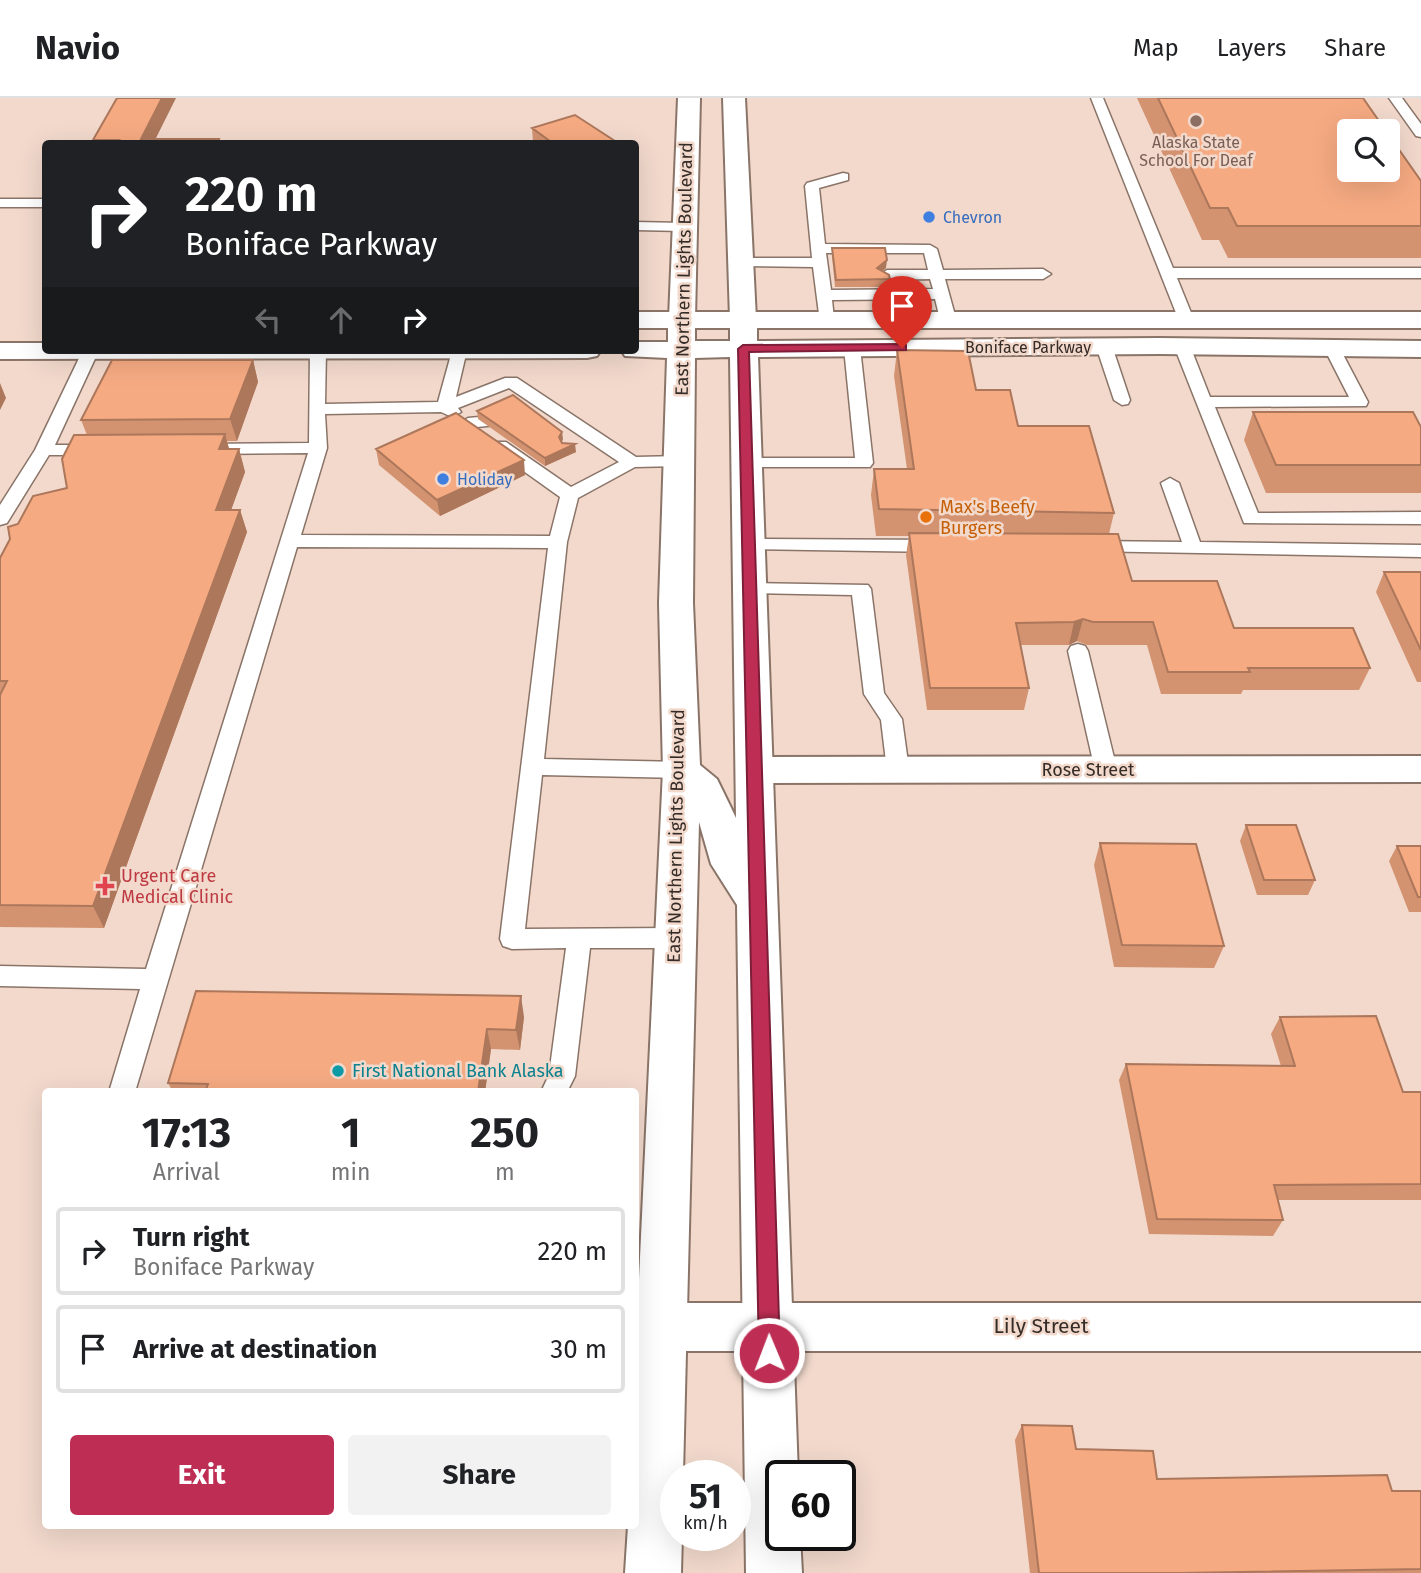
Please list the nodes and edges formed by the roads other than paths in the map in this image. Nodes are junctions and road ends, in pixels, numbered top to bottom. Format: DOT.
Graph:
graph roads {
  1 [pos="689,98"];
  2 [pos="734,98"];
  3 [pos="1097,98"];
  4 [pos="1395,98"];
  5 [pos="1421,133"];
  6 [pos="844,177"];
  7 [pos="42,203"];
  8 [pos="0,204"];
  9 [pos="639,226"];
  10 [pos="683,227"];
  11 [pos="741,262"];
  12 [pos="823,265"];
  13 [pos="1167,273"];
  14 [pos="1421,273"];
  15 [pos="1043,274"];
  16 [pos="887,275"];
  17 [pos="937,275"];
  18 [pos="825,307"];
  19 [pos="945,307"];
  20 [pos="682,319"];
  21 [pos="639,320"];
  22 [pos="1421,320"];
  23 [pos="1184,333"];
  24 [pos="743,334"];
  25 [pos="1104,346"];
  26 [pos="852,348"];
  27 [pos="1332,348"];
  28 [pos="681,349"];
  29 [pos="1421,349"];
  30 [pos="639,350"];
  31 [pos="0,351"];
  32 [pos="42,351"];
  33 [pos="90,354"];
  34 [pos="318,354"];
  35 [pos="459,354"];
  36 [pos="1122,400"];
  37 [pos="1204,402"];
  38 [pos="445,407"];
  39 [pos="316,409"];
  40 [pos="563,416"];
  41 [pos="535,418"];
  42 [pos="490,421"];
  43 [pos="468,423"];
  44 [pos="604,444"];
  45 [pos="571,446"];
  46 [pos="318,448"];
  47 [pos="181,449"];
  48 [pos="44,450"];
  49 [pos="113,450"];
  50 [pos="528,450"];
  51 [pos="509,452"];
  52 [pos="680,461"];
  53 [pos="632,462"];
  54 [pos="747,463"];
  55 [pos="1170,483"];
  56 [pos="570,495"];
  57 [pos="0,519"];
  58 [pos="1421,519"];
  59 [pos="290,541"];
  60 [pos="558,542"];
  61 [pos="748,545"];
  62 [pos="956,546"];
  63 [pos="1068,547"];
  64 [pos="1193,548"];
  65 [pos="1421,551"];
  66 [pos="750,590"];
  67 [pos="1078,651"];
  68 [pos="532,767"];
  69 [pos="1421,769"];
  70 [pos="682,770"];
  71 [pos="755,770"];
  72 [pos="898,770"];
  73 [pos="1106,770"];
  74 [pos="759,905"];
  75 [pos="675,938"];
  76 [pos="579,939"];
  77 [pos="0,976"];
  78 [pos="155,979"];
  79 [pos="123,1088"];
  80 [pos="556,1088"];
  81 [pos="660,1326"];
  82 [pos="768,1326"];
  83 [pos="1421,1327"];
  84 [pos="653,1573"];
  85 [pos="774,1573"];
  1 -- 10 [label="main road, East Northern Lights Boulevard"];
  2 -- 11 [label="main road"];
  3 -- 13 [label="lane"];
  4 -- 5 [label="lane"];
  6 -- 12 [label="lane"];
  7 -- 8 [label="lane"];
  9 -- 10 [label="lane"];
  10 -- 20 [label="main road, East Northern Lights Boulevard"];
  11 -- 12 [label="lane"];
  11 -- 24 [label="main road"];
  12 -- 17 [label="lane"];
  12 -- 18 [label="lane"];
  13 -- 14 [label="lane"];
  13 -- 23 [label="lane"];
  15 -- 17 [label="lane"];
  16 -- 17 [label="lane"];
  17 -- 19 [label="lane"];
  18 -- 19 [label="main road, Boniface Parkway"];
  18 -- 24 [label="main road, Boniface Parkway"];
  19 -- 23 [label="main road, Boniface Parkway"];
  20 -- 21 [label="main road, Boniface Parkway"];
  20 -- 24 [label="main road, Boniface Parkway"];
  20 -- 28 [label="main road, East Northern Lights Boulevard"];
  22 -- 23 [label="main road, Boniface Parkway"];
  23 -- 25 [label="main road, Boniface Parkway"];
  23 -- 27 [label="main road, Boniface Parkway"];
  23 -- 37 [label="lane"];
  24 -- 26 [label="main road, Boniface Parkway"];
  24 -- 28 [label="main road, Boniface Parkway"];
  24 -- 54 [label="main road"];
  25 -- 26 [label="main road, Boniface Parkway"];
  25 -- 36 [label="lane"];
  26 -- 54 [label="lane"];
  27 -- 29 [label="main road, Boniface Parkway"];
  27 -- 37 [label="lane"];
  28 -- 30 [label="main road, Boniface Parkway"];
  28 -- 52 [label="main road, East Northern Lights Boulevard"];
  31 -- 32 [label="main road"];
  33 -- 48 [label="lane"];
  34 -- 39 [label="lane"];
  35 -- 38 [label="lane"];
  37 -- 58 [label="lane"];
  38 -- 39 [label="lane"];
  38 -- 40 [label="lane"];
  38 -- 43 [label="lane"];
  39 -- 46 [label="lane"];
  40 -- 41 [label="lane"];
  40 -- 44 [label="lane"];
  42 -- 43 [label="lane"];
  43 -- 51 [label="lane"];
  44 -- 45 [label="lane"];
  44 -- 53 [label="lane"];
  46 -- 47 [label="lane"];
  46 -- 59 [label="lane"];
  48 -- 49 [label="lane"];
  48 -- 57 [label="lane"];
  50 -- 51 [label="lane"];
  51 -- 56 [label="lane"];
  52 -- 53 [label="lane"];
  52 -- 70 [label="main road, East Northern Lights Boulevard"];
  53 -- 56 [label="lane"];
  54 -- 61 [label="main road"];
  55 -- 64 [label="lane"];
  56 -- 60 [label="lane"];
  59 -- 60 [label="lane"];
  59 -- 78 [label="lane"];
  60 -- 68 [label="lane"];
  61 -- 62 [label="lane"];
  61 -- 66 [label="main road"];
  63 -- 64 [label="lane"];
  64 -- 65 [label="lane"];
  66 -- 71 [label="main road"];
  66 -- 72 [label="lane"];
  67 -- 73 [label="lane"];
  68 -- 70 [label="lane"];
  68 -- 76 [label="lane"];
  69 -- 73 [label="main road, Rose Street"];
  70 -- 74 [label="main road"];
  70 -- 75 [label="main road, East Northern Lights Boulevard"];
  71 -- 72 [label="main road, Rose Street"];
  71 -- 74 [label="main road"];
  72 -- 73 [label="main road, Rose Street"];
  74 -- 82 [label="main road"];
  75 -- 76 [label="lane"];
  75 -- 81 [label="main road, East Northern Lights Boulevard"];
  76 -- 80 [label="lane"];
  77 -- 78 [label="lane"];
  78 -- 79 [label="lane"];
  81 -- 82 [label="main road, Lily Street"];
  81 -- 84 [label="main road, East Northern Lights Boulevard"];
  82 -- 83 [label="main road, Lily Street"];
  82 -- 85 [label="main road"];
}
